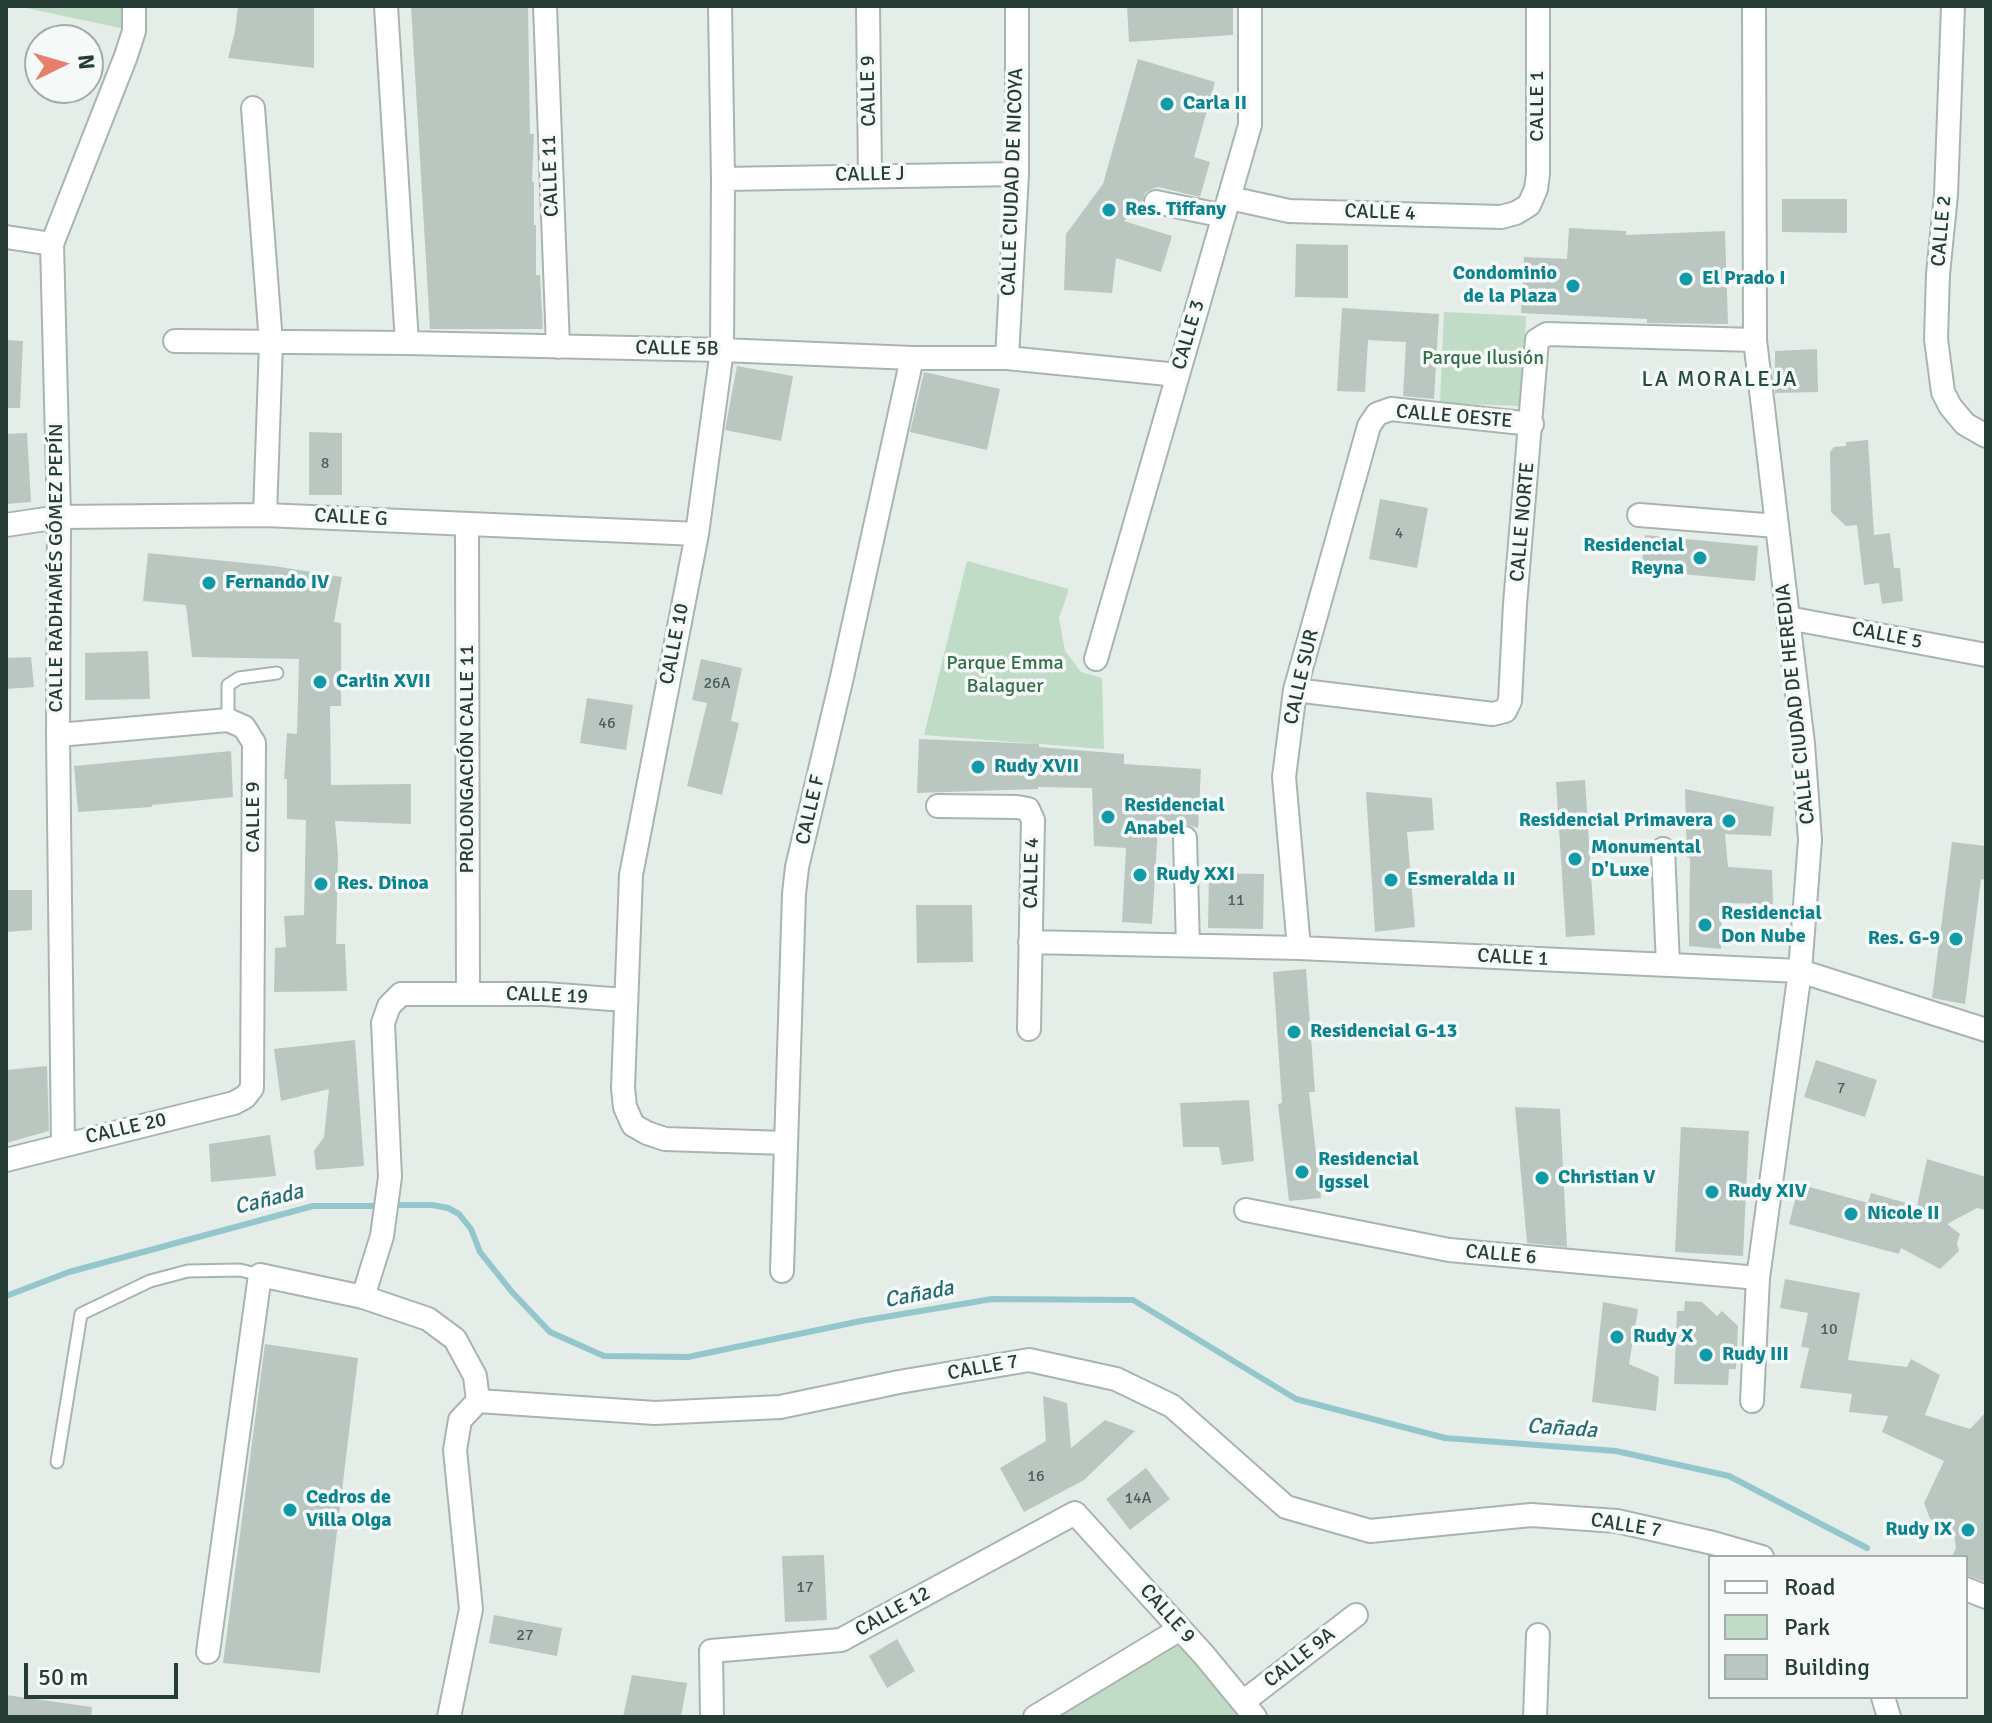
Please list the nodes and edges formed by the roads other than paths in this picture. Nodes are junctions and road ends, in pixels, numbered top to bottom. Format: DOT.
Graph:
graph roads {
  1 [pos="134,6"];
  2 [pos="386,6"];
  3 [pos="545,6"];
  4 [pos="720,6"];
  5 [pos="868,6"];
  6 [pos="1017,6"];
  7 [pos="1250,6"];
  8 [pos="1538,6"];
  9 [pos="1754,6"];
  10 [pos="1953,6"];
  11 [pos="253,108"];
  12 [pos="1017,174"];
  13 [pos="870,175"];
  14 [pos="723,179"];
  15 [pos="1156,202"];
  16 [pos="1529,205"];
  17 [pos="1227,207"];
  18 [pos="6,237"];
  19 [pos="52,244"];
  20 [pos="1755,340"];
  21 [pos="175,341"];
  22 [pos="271,343"];
  23 [pos="407,343"];
  24 [pos="558,347"];
  25 [pos="722,350"];
  26 [pos="912,358"];
  27 [pos="1007,358"];
  28 [pos="1178,375"];
  29 [pos="1377,414"];
  30 [pos="1532,424"];
  31 [pos="1986,436"];
  32 [pos="265,515"];
  33 [pos="1639,515"];
  34 [pos="59,517"];
  35 [pos="467,524"];
  36 [pos="6,525"];
  37 [pos="1777,526"];
  38 [pos="697,534"];
  39 [pos="1788,618"];
  40 [pos="1986,655"];
  41 [pos="1096,659"];
  42 [pos="277,673"];
  43 [pos="1295,690"];
  44 [pos="228,720"];
  45 [pos="58,735"];
  46 [pos="938,806"];
  47 [pos="1185,838"];
  48 [pos="1663,849"];
  49 [pos="1030,942"];
  50 [pos="1188,945"];
  51 [pos="1299,948"];
  52 [pos="1668,965"];
  53 [pos="1800,971"];
  54 [pos="468,994"];
  55 [pos="625,1000"];
  56 [pos="1029,1029"];
  57 [pos="1986,1030"];
  58 [pos="245,1097"];
  59 [pos="785,1143"];
  60 [pos="63,1144"];
  61 [pos="6,1160"];
  62 [pos="1246,1210"];
  63 [pos="782,1271"];
  64 [pos="260,1275"];
  65 [pos="1758,1278"];
  66 [pos="363,1297"];
  67 [pos="478,1401"];
  68 [pos="1752,1401"];
  69 [pos="57,1462"];
  70 [pos="1075,1513"];
  71 [pos="1755,1555"];
  72 [pos="1356,1615"];
  73 [pos="1180,1629"];
  74 [pos="1538,1635"];
  75 [pos="208,1652"];
  76 [pos="1249,1710"];
  77 [pos="449,1717"];
  78 [pos="712,1717"];
  79 [pos="1035,1717"];
  80 [pos="1535,1717"];
  1 -- 19 [label="street, CALLE RADHAMÉS GÓMEZ PEPÍN"];
  2 -- 23 [label="street"];
  3 -- 24 [label="street, CALLE 11"];
  4 -- 14 [label="street, CALLE 10"];
  5 -- 13 [label="street, CALLE 9"];
  6 -- 12 [label="street, CALLE CIUDAD DE NICOYA"];
  7 -- 17 [label="street, CALLE 3"];
  8 -- 16 [label="street, CALLE 1"];
  9 -- 20 [label="street, CALLE CIUDAD DE HEREDIA"];
  10 -- 31 [label="street, CALLE 2"];
  11 -- 22 [label="street"];
  12 -- 13 [label="street, CALLE J"];
  12 -- 27 [label="street, CALLE CIUDAD DE NICOYA"];
  13 -- 14 [label="street, CALLE J"];
  14 -- 25 [label="street, CALLE 10"];
  15 -- 17 [label="street, CALLE 4"];
  16 -- 17 [label="street, CALLE 4"];
  17 -- 28 [label="street, CALLE 3"];
  18 -- 19 [label="street"];
  19 -- 34 [label="street, CALLE RADHAMÉS GÓMEZ PEPÍN"];
  20 -- 30 [label="street, CALLE NORTE"];
  20 -- 37 [label="street, CALLE CIUDAD DE HEREDIA"];
  21 -- 22 [label="street, CALLE 5B"];
  22 -- 23 [label="street, CALLE 5B"];
  22 -- 32 [label="street"];
  23 -- 24 [label="street, CALLE 5B"];
  24 -- 25 [label="street, CALLE 5B"];
  25 -- 26 [label="street, CALLE 5B"];
  25 -- 38 [label="street, CALLE 10"];
  26 -- 27 [label="street, CALLE 5B"];
  26 -- 59 [label="street, CALLE F"];
  27 -- 28 [label="street, CALLE 5B"];
  28 -- 41 [label="street, CALLE 3"];
  29 -- 30 [label="street, CALLE OESTE"];
  29 -- 43 [label="street, CALLE SUR"];
  30 -- 43 [label="street, CALLE NORTE"];
  32 -- 34 [label="street, CALLE G"];
  32 -- 35 [label="street, CALLE G"];
  33 -- 37 [label="street"];
  34 -- 36 [label="street, CALLE G"];
  34 -- 45 [label="street, CALLE RADHAMÉS GÓMEZ PEPÍN"];
  35 -- 38 [label="street, CALLE G"];
  35 -- 54 [label="street, PROLONGACIÓN CALLE 11"];
  37 -- 39 [label="street, CALLE CIUDAD DE HEREDIA"];
  38 -- 55 [label="street, CALLE 10"];
  39 -- 40 [label="street, CALLE 5"];
  39 -- 53 [label="street, CALLE CIUDAD DE HEREDIA"];
  42 -- 44 [label="lane"];
  43 -- 51 [label="street, CALLE SUR"];
  44 -- 45 [label="street"];
  44 -- 58 [label="street, CALLE 9"];
  45 -- 60 [label="street, CALLE RADHAMÉS GÓMEZ PEPÍN"];
  46 -- 49 [label="street, CALLE 4"];
  47 -- 50 [label="street"];
  48 -- 52 [label="street"];
  49 -- 50 [label="street, CALLE 1"];
  49 -- 56 [label="street, CALLE 4"];
  50 -- 51 [label="street, CALLE 1"];
  51 -- 52 [label="street, CALLE 1"];
  52 -- 53 [label="street, CALLE 1"];
  53 -- 57 [label="street, CALLE 1"];
  53 -- 65 [label="street, CALLE CIUDAD DE HEREDIA"];
  54 -- 55 [label="street, CALLE 19"];
  54 -- 66 [label="street, CALLE 19"];
  55 -- 59 [label="street, CALLE 10"];
  58 -- 60 [label="street, CALLE 20"];
  59 -- 63 [label="street, CALLE F"];
  60 -- 61 [label="street, CALLE 20"];
  62 -- 65 [label="street, CALLE 6"];
  64 -- 66 [label="street"];
  64 -- 69 [label="lane"];
  64 -- 75 [label="street"];
  65 -- 68 [label="street, CALLE CIUDAD DE HEREDIA"];
  66 -- 67 [label="street"];
  67 -- 71 [label="street, CALLE 7"];
  67 -- 77 [label="street"];
  70 -- 73 [label="street, CALLE 9"];
  70 -- 78 [label="street, CALLE 12"];
  72 -- 76 [label="street, CALLE 9A"];
  73 -- 76 [label="street, CALLE 9"];
  73 -- 79 [label="street"];
  74 -- 80 [label="street"];
}
